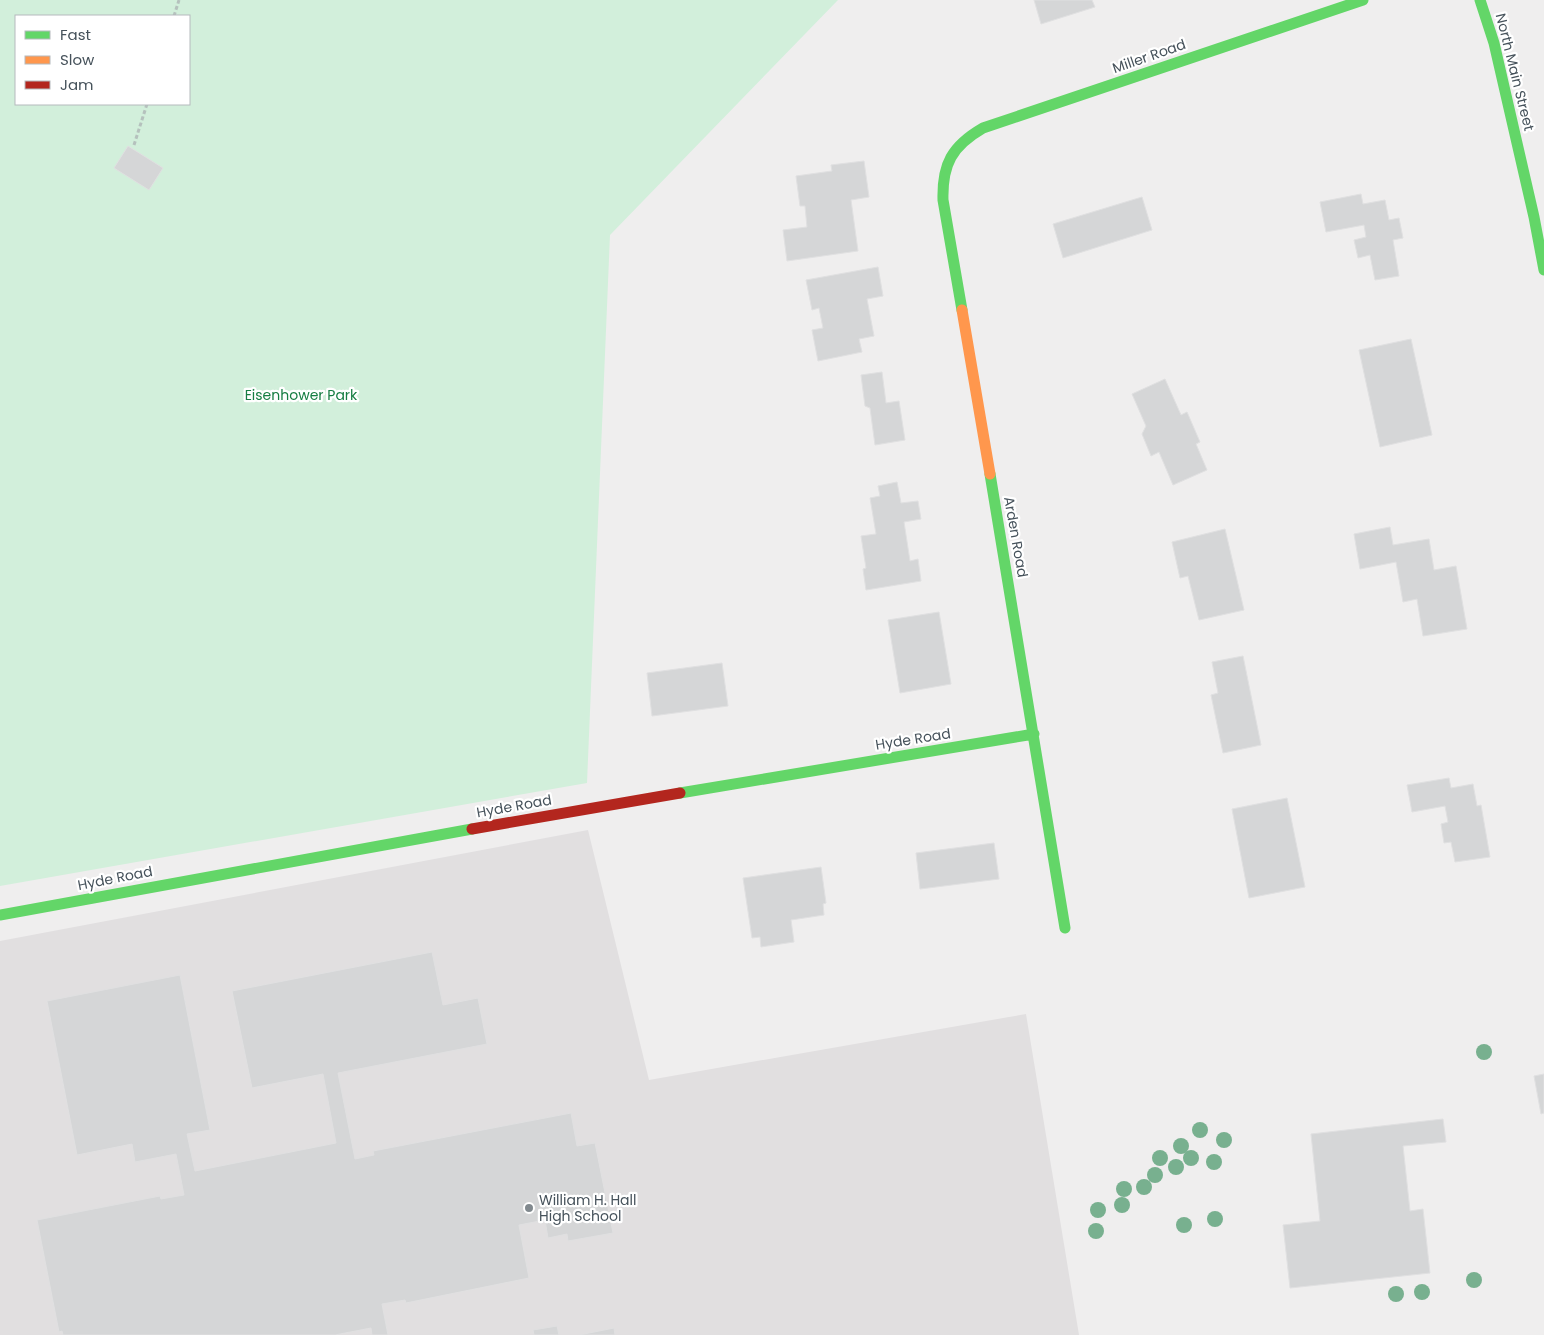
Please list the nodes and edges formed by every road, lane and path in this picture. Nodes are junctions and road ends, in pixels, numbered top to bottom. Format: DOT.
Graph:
graph roads {
  1 [pos="179,0"];
  2 [pos="1363,0"];
  3 [pos="1480,0"];
  4 [pos="174,15"];
  5 [pos="147,105"];
  6 [pos="134,145"];
  7 [pos="952,152"];
  8 [pos="1544,270"];
  9 [pos="1034,734"];
  10 [pos="0,915"];
  11 [pos="1065,928"];
  1 -- 4 [label="path"];
  2 -- 7 [label="street, Miller Road"];
  3 -- 8 [label="street, North Main Street"];
  5 -- 6 [label="path"];
  7 -- 9 [label="street, Arden Road"];
  9 -- 10 [label="street, Hyde Road"];
  9 -- 11 [label="street, Arden Road"];
}
